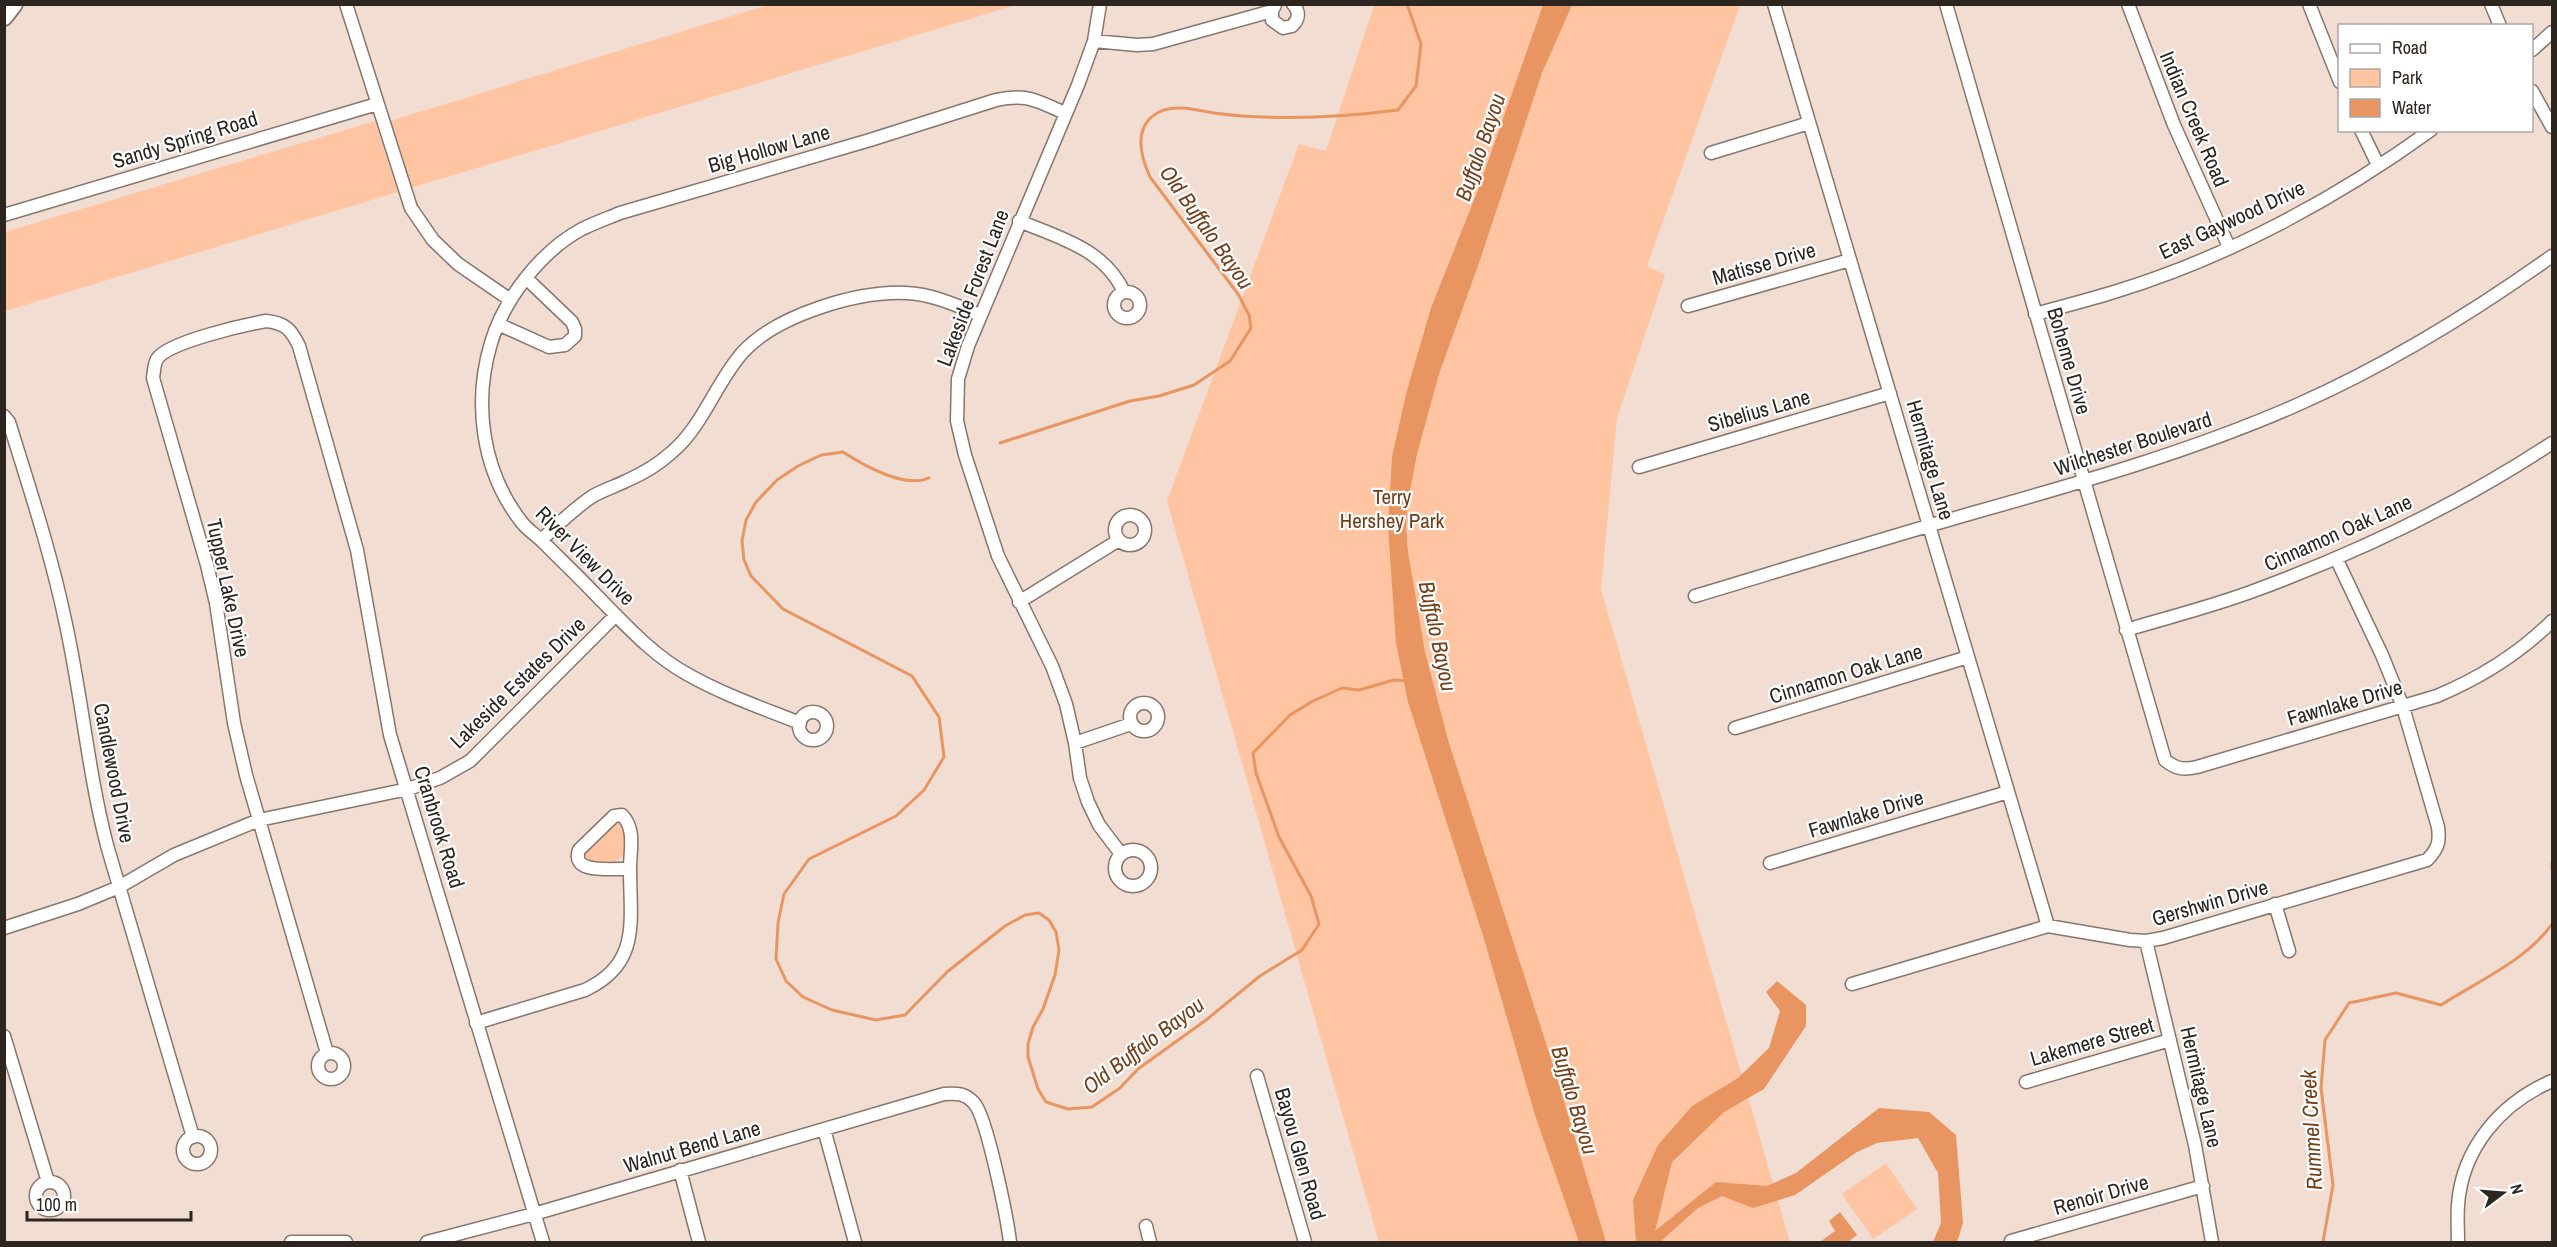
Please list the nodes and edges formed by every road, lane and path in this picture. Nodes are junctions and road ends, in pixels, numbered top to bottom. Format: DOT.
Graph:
graph roads {
  1 [pos="14,4"];
  2 [pos="346,4"];
  3 [pos="1100,4"];
  4 [pos="1293,4"];
  5 [pos="1774,4"];
  6 [pos="1946,4"];
  7 [pos="2128,4"];
  8 [pos="2309,4"];
  9 [pos="2491,4"];
  10 [pos="1274,8"];
  11 [pos="4,16"];
  12 [pos="2499,24"];
  13 [pos="2553,32"];
  14 [pos="1095,41"];
  15 [pos="2533,49"];
  16 [pos="2338,77"];
  17 [pos="2533,93"];
  18 [pos="377,104"];
  19 [pos="1065,113"];
  20 [pos="1809,123"];
  21 [pos="2553,127"];
  22 [pos="2362,132"];
  23 [pos="2428,132"];
  24 [pos="1711,153"];
  25 [pos="2378,165"];
  26 [pos="4,215"];
  27 [pos="1019,221"];
  28 [pos="2229,247"];
  29 [pos="2553,256"];
  30 [pos="1850,260"];
  31 [pos="526,278"];
  32 [pos="1124,292"];
  33 [pos="509,299"];
  34 [pos="1688,306"];
  35 [pos="2035,314"];
  36 [pos="980,315"];
  37 [pos="498,324"];
  38 [pos="1890,393"];
  39 [pos="4,416"];
  40 [pos="319,416"];
  41 [pos="2553,443"];
  42 [pos="1639,467"];
  43 [pos="2083,481"];
  44 [pos="1929,526"];
  45 [pos="541,540"];
  46 [pos="1119,540"];
  47 [pos="2336,558"];
  48 [pos="1695,596"];
  49 [pos="1019,602"];
  50 [pos="616,615"];
  51 [pos="2553,621"];
  52 [pos="2126,630"];
  53 [pos="1968,657"];
  54 [pos="2403,707"];
  55 [pos="800,723"];
  56 [pos="1131,724"];
  57 [pos="1735,728"];
  58 [pos="2154,728"];
  59 [pos="1075,743"];
  60 [pos="408,789"];
  61 [pos="2008,792"];
  62 [pos="259,820"];
  63 [pos="1121,854"];
  64 [pos="1770,863"];
  65 [pos="630,869"];
  66 [pos="119,887"];
  67 [pos="2275,904"];
  68 [pos="2048,926"];
  69 [pos="4,928"];
  70 [pos="2146,941"];
  71 [pos="2289,951"];
  72 [pos="1852,984"];
  73 [pos="476,1023"];
  74 [pos="4,1036"];
  75 [pos="2170,1040"];
  76 [pos="327,1053"];
  77 [pos="1257,1076"];
  78 [pos="2553,1081"];
  79 [pos="2026,1082"];
  80 [pos="824,1129"];
  81 [pos="193,1137"];
  82 [pos="680,1170"];
  83 [pos="48,1182"];
  84 [pos="2203,1186"];
  85 [pos="534,1214"];
  86 [pos="1146,1226"];
  87 [pos="2011,1241"];
  88 [pos="291,1242"];
  89 [pos="346,1242"];
  90 [pos="427,1242"];
  91 [pos="543,1242"];
  92 [pos="699,1242"];
  93 [pos="855,1242"];
  94 [pos="1011,1242"];
  95 [pos="1150,1242"];
  96 [pos="1305,1242"];
  97 [pos="2211,1242"];
  98 [pos="2458,1242"];
  1 -- 11 [label="main road"];
  2 -- 18 [label="street"];
  3 -- 14 [label="street, Lakeside Forest Lane"];
  4 -- 10 [label="street"];
  5 -- 20 [label="street, Hermitage Lane"];
  6 -- 35 [label="street, Boheme Drive"];
  7 -- 28 [label="street, Indian Creek Road"];
  8 -- 16 [label="street"];
  9 -- 12 [label="street"];
  10 -- 14 [label="street"];
  13 -- 15 [label="street"];
  14 -- 19 [label="street, Lakeside Forest Lane"];
  17 -- 21 [label="street"];
  18 -- 26 [label="street, Sandy Spring Road"];
  18 -- 33 [label="street"];
  19 -- 27 [label="street, Lakeside Forest Lane"];
  19 -- 31 [label="street, Big Hollow Lane"];
  20 -- 24 [label="street"];
  20 -- 30 [label="street, Hermitage Lane"];
  22 -- 25 [label="street"];
  23 -- 25 [label="street, East Gaywood Drive"];
  25 -- 28 [label="street, East Gaywood Drive"];
  27 -- 32 [label="street"];
  27 -- 36 [label="street, Lakeside Forest Lane"];
  28 -- 35 [label="street, East Gaywood Drive"];
  29 -- 43 [label="street, Wilchester Boulevard"];
  30 -- 34 [label="street, Matisse Drive"];
  30 -- 38 [label="street, Hermitage Lane"];
  31 -- 33 [label="street, Big Hollow Lane"];
  31 -- 37 [label="street"];
  33 -- 37 [label="street, River View Drive"];
  35 -- 43 [label="street, Boheme Drive"];
  36 -- 45 [label="street"];
  36 -- 49 [label="street, Lakeside Forest Lane"];
  37 -- 45 [label="street, River View Drive"];
  38 -- 42 [label="street, Sibelius Lane"];
  38 -- 44 [label="street, Hermitage Lane"];
  39 -- 66 [label="street, Candlewood Drive"];
  40 -- 60 [label="street, Cranbrook Road"];
  40 -- 62 [label="street, Tupper Lake Drive"];
  41 -- 47 [label="street, Cinnamon Oak Lane"];
  43 -- 44 [label="street, Wilchester Boulevard"];
  43 -- 52 [label="street, Boheme Drive"];
  44 -- 48 [label="street, Wilchester Boulevard"];
  44 -- 53 [label="street, Hermitage Lane"];
  45 -- 50 [label="street, River View Drive"];
  46 -- 49 [label="street"];
  47 -- 52 [label="street, Cinnamon Oak Lane"];
  47 -- 54 [label="street"];
  49 -- 59 [label="street, Lakeside Forest Lane"];
  50 -- 55 [label="street, River View Drive"];
  50 -- 60 [label="street, Lakeside Estates Drive"];
  51 -- 54 [label="street, Fawnlake Drive"];
  52 -- 58 [label="street, Boheme Drive"];
  53 -- 57 [label="street, Cinnamon Oak Lane"];
  53 -- 61 [label="street, Hermitage Lane"];
  54 -- 58 [label="street, Fawnlake Drive"];
  54 -- 67 [label="street, Gershwin Drive"];
  56 -- 59 [label="street"];
  59 -- 63 [label="street, Lakeside Forest Lane"];
  60 -- 62 [label="street, Lakeside Estates Drive"];
  60 -- 73 [label="street, Cranbrook Road"];
  61 -- 64 [label="street, Fawnlake Drive"];
  61 -- 68 [label="street, Hermitage Lane"];
  62 -- 66 [label="street, Lakeside Estates Drive"];
  62 -- 76 [label="street, Tupper Lake Drive"];
  65 -- 65 [label="street"];
  65 -- 73 [label="street"];
  66 -- 69 [label="street, Lakeside Estates Drive"];
  66 -- 81 [label="street, Candlewood Drive"];
  67 -- 70 [label="street, Gershwin Drive"];
  67 -- 71 [label="street"];
  68 -- 70 [label="street, Gershwin Drive"];
  68 -- 72 [label="street, Gershwin Drive"];
  70 -- 75 [label="street, Hermitage Lane"];
  73 -- 85 [label="street, Cranbrook Road"];
  74 -- 83 [label="street"];
  75 -- 79 [label="street, Lakemere Street"];
  75 -- 84 [label="street, Hermitage Lane"];
  77 -- 96 [label="street, Bayou Glen Road"];
  78 -- 98 [label="street"];
  80 -- 82 [label="street, Walnut Bend Lane"];
  80 -- 93 [label="street"];
  80 -- 94 [label="street, Walnut Bend Lane"];
  82 -- 85 [label="street, Walnut Bend Lane"];
  82 -- 92 [label="street"];
  84 -- 87 [label="street, Renoir Drive"];
  84 -- 97 [label="street, Hermitage Lane"];
  85 -- 90 [label="street, Walnut Bend Lane"];
  85 -- 91 [label="street, Cranbrook Road"];
  86 -- 95 [label="street"];
  88 -- 89 [label="street"];
}
